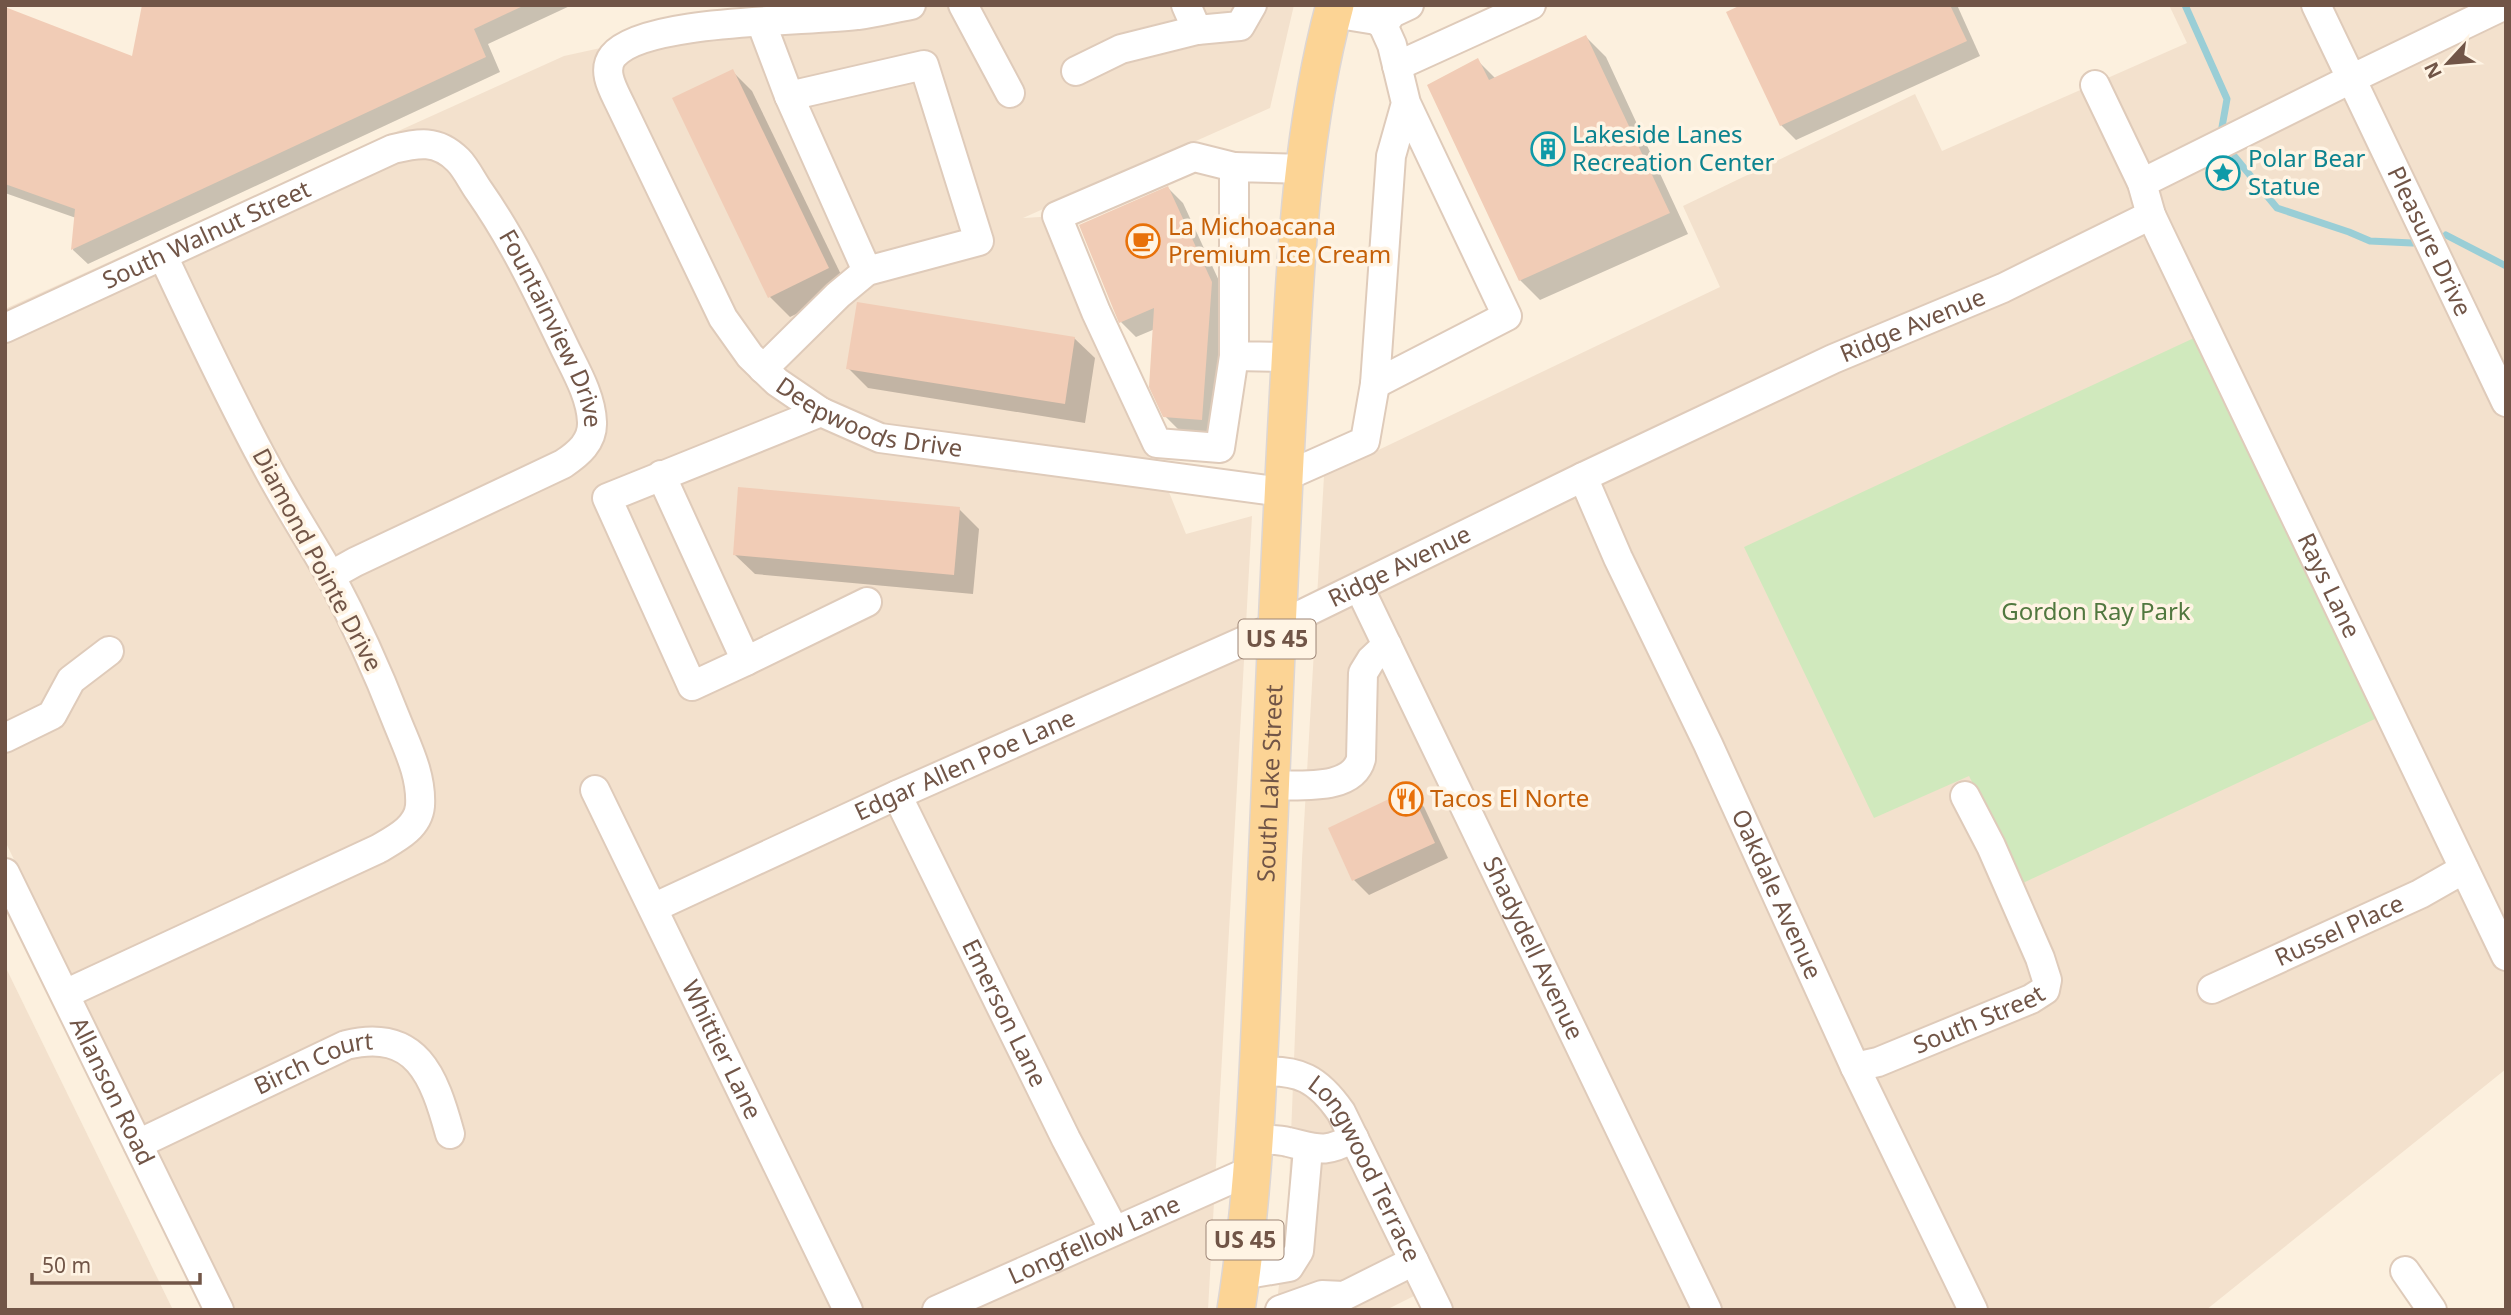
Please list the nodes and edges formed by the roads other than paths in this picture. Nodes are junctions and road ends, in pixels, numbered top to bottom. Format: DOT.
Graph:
graph roads {
  1 [pos="963,5"];
  2 [pos="1252,5"];
  3 [pos="1409,5"];
  4 [pos="1531,5"];
  5 [pos="2316,5"];
  6 [pos="2505,5"];
  7 [pos="903,6"];
  8 [pos="1334,9"];
  9 [pos="1191,18"];
  10 [pos="761,22"];
  11 [pos="1383,25"];
  12 [pos="1397,66"];
  13 [pos="1076,71"];
  14 [pos="2351,79"];
  15 [pos="2095,85"];
  16 [pos="1010,93"];
  17 [pos="789,96"];
  18 [pos="1406,103"];
  19 [pos="410,145"];
  20 [pos="1234,167"];
  21 [pos="1306,169"];
  22 [pos="2143,184"];
  23 [pos="2151,215"];
  24 [pos="163,256"];
  25 [pos="867,271"];
  26 [pos="5,328"];
  27 [pos="1234,356"];
  28 [pos="1290,357"];
  29 [pos="763,369"];
  30 [pos="1375,384"];
  31 [pos="2506,402"];
  32 [pos="821,412"];
  33 [pos="1186,446"];
  34 [pos="661,475"];
  35 [pos="1583,477"];
  36 [pos="1184,479"];
  37 [pos="1283,484"];
  38 [pos="330,576"];
  39 [pos="1359,587"];
  40 [pos="867,603"];
  41 [pos="1278,626"];
  42 [pos="1387,645"];
  43 [pos="109,651"];
  44 [pos="746,662"];
  45 [pos="5,738"];
  46 [pos="1271,786"];
  47 [pos="595,790"];
  48 [pos="897,795"];
  49 [pos="1965,796"];
  50 [pos="2464,869"];
  51 [pos="5,873"];
  52 [pos="653,908"];
  53 [pos="2506,956"];
  54 [pos="2212,989"];
  55 [pos="65,994"];
  56 [pos="1856,1067"];
  57 [pos="1258,1072"];
  58 [pos="450,1134"];
  59 [pos="1354,1138"];
  60 [pos="138,1144"];
  61 [pos="1308,1149"];
  62 [pos="1252,1155"];
  63 [pos="1114,1230"];
  64 [pos="1414,1261"];
  65 [pos="2405,1271"];
  66 [pos="1239,1292"];
  67 [pos="219,1310"];
  68 [pos="848,1310"];
  69 [pos="937,1310"];
  70 [pos="1280,1310"];
  71 [pos="1438,1310"];
  72 [pos="1707,1310"];
  73 [pos="1973,1310"];
  74 [pos="2432,1310"];
  1 -- 16 [label="street"];
  2 -- 9 [label="street"];
  3 -- 11 [label="street"];
  4 -- 12 [label="street"];
  5 -- 14 [label="street, Pleasure Drive"];
  6 -- 14 [label="street"];
  7 -- 10 [label="street"];
  8 -- 11 [label="street"];
  8 -- 21 [label="main road, South Lake Street / US 45"];
  9 -- 13 [label="street"];
  10 -- 17 [label="street"];
  10 -- 29 [label="street, Deepwoods Drive"];
  11 -- 12 [label="street"];
  12 -- 18 [label="street"];
  14 -- 22 [label="street"];
  14 -- 31 [label="street, Pleasure Drive"];
  15 -- 22 [label="street"];
  17 -- 25 [label="street"];
  17 -- 25 [label="street"];
  18 -- 30 [label="street"];
  18 -- 30 [label="street"];
  19 -- 24 [label="street, South Walnut Street"];
  19 -- 38 [label="street, Fountainview Drive"];
  20 -- 21 [label="street"];
  20 -- 27 [label="street"];
  20 -- 33 [label="street"];
  21 -- 28 [label="main road, South Lake Street / US 45"];
  22 -- 23 [label="street"];
  23 -- 35 [label="street, Ridge Avenue"];
  23 -- 50 [label="street, Rays Lane"];
  24 -- 26 [label="street, South Walnut Street"];
  24 -- 38 [label="street, Diamond Pointe Drive"];
  25 -- 29 [label="street"];
  27 -- 28 [label="street"];
  27 -- 33 [label="street"];
  28 -- 37 [label="main road, South Lake Street / US 45"];
  29 -- 32 [label="street, Deepwoods Drive"];
  30 -- 37 [label="street"];
  32 -- 34 [label="street"];
  32 -- 36 [label="street, Deepwoods Drive"];
  33 -- 36 [label="street"];
  34 -- 44 [label="street"];
  34 -- 44 [label="street"];
  35 -- 39 [label="street, Ridge Avenue"];
  35 -- 56 [label="street, Oakdale Avenue"];
  36 -- 37 [label="street, Deepwoods Drive"];
  37 -- 41 [label="main road, South Lake Street / US 45"];
  38 -- 55 [label="street, Diamond Pointe Drive"];
  39 -- 41 [label="street, Ridge Avenue"];
  39 -- 42 [label="street, Shadydell Avenue"];
  40 -- 44 [label="street"];
  41 -- 46 [label="main road, South Lake Street / US 45"];
  41 -- 48 [label="street, Edgar Allen Poe Lane"];
  42 -- 46 [label="street"];
  42 -- 72 [label="street, Shadydell Avenue"];
  43 -- 45 [label="street"];
  46 -- 57 [label="main road, South Lake Street / US 45"];
  47 -- 52 [label="street, Whittier Lane"];
  48 -- 52 [label="street, Edgar Allen Poe Lane"];
  48 -- 63 [label="street, Emerson Lane"];
  49 -- 56 [label="street, South Street"];
  50 -- 53 [label="street, Rays Lane"];
  50 -- 54 [label="street, Russel Place"];
  51 -- 55 [label="street, Allanson Road"];
  52 -- 68 [label="street, Whittier Lane"];
  55 -- 60 [label="street, Allanson Road"];
  56 -- 73 [label="street, Oakdale Avenue"];
  57 -- 59 [label="street, Longwood Terrace"];
  57 -- 62 [label="main road, South Lake Street / US 45"];
  58 -- 60 [label="street, Birch Court"];
  59 -- 61 [label="street"];
  59 -- 64 [label="street, Longwood Terrace"];
  60 -- 67 [label="street, Allanson Road"];
  61 -- 62 [label="street"];
  61 -- 66 [label="street"];
  62 -- 63 [label="street, Longfellow Lane"];
  62 -- 66 [label="main road, South Lake Street / US 45"];
  63 -- 69 [label="street, Longfellow Lane"];
  64 -- 70 [label="street"];
  64 -- 71 [label="street, Longwood Terrace"];
  65 -- 74 [label="street"];
}
